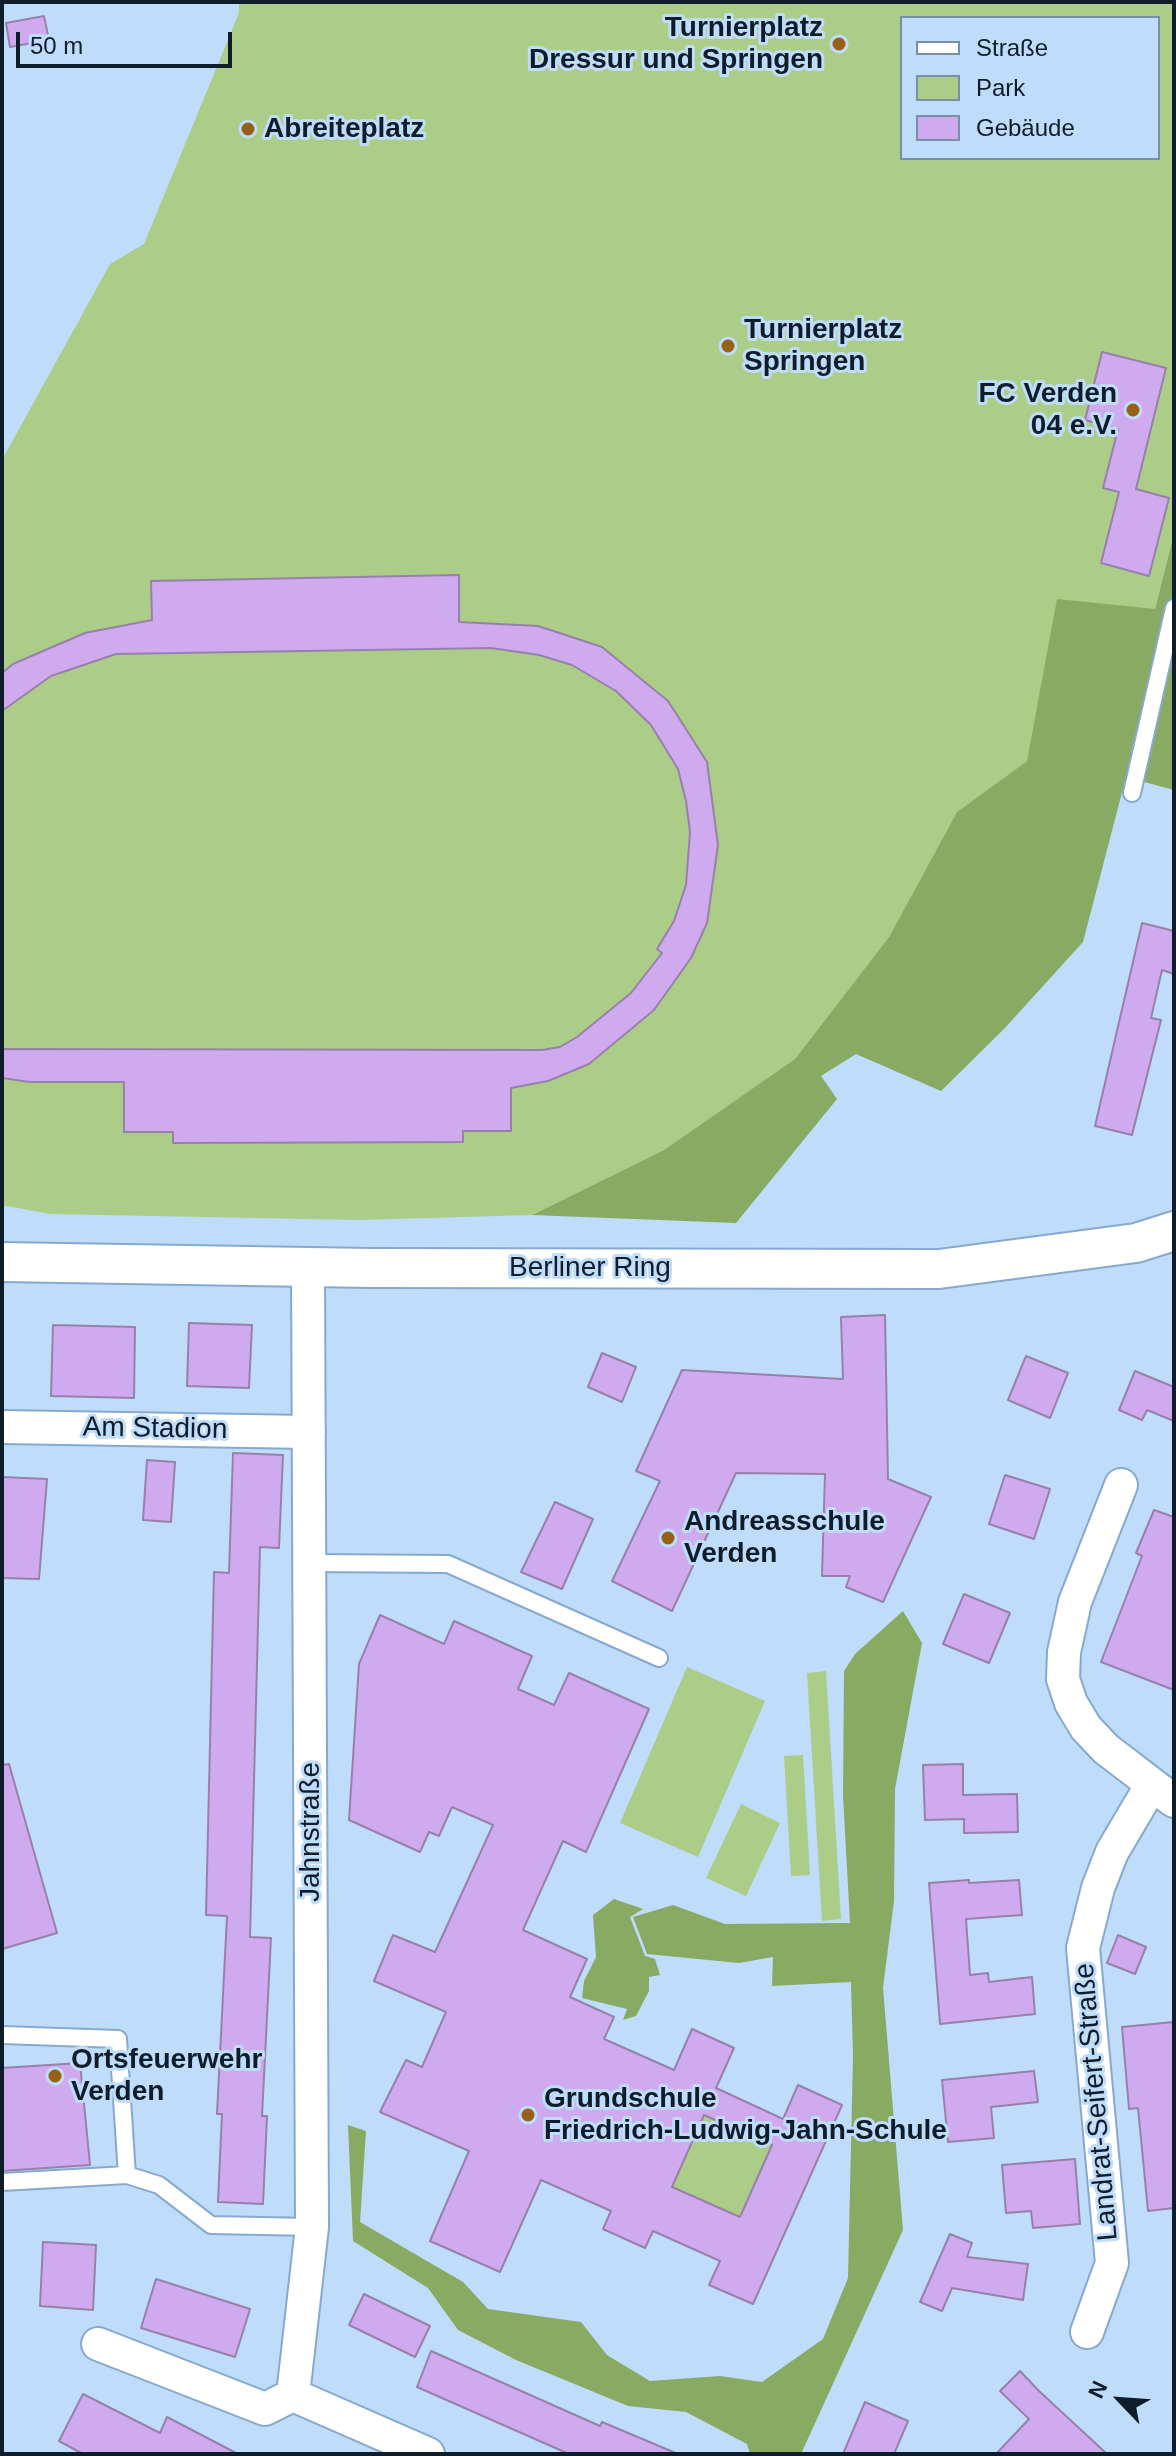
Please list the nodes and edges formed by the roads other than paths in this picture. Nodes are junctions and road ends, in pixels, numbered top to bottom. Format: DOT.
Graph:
graph roads {
  1 [pos="1174,608"];
  2 [pos="1132,793"];
  3 [pos="1174,1231"];
  4 [pos="2,1262"];
  5 [pos="308,1267"];
  6 [pos="2,1427"];
  7 [pos="309,1432"];
  8 [pos="1121,1485"];
  9 [pos="309,1563"];
  10 [pos="659,1658"];
  11 [pos="1162,1793"];
  12 [pos="2,2035"];
  13 [pos="127,2175"];
  14 [pos="2,2182"];
  15 [pos="312,2227"];
  16 [pos="1087,2332"];
  17 [pos="98,2344"];
  18 [pos="293,2395"];
  19 [pos="428,2454"];
  1 -- 2 [label="lane"];
  3 -- 5 [label="street, Berliner Ring"];
  4 -- 5 [label="street, Berliner Ring"];
  5 -- 7 [label="street, Jahnstraße"];
  6 -- 7 [label="street, Am Stadion"];
  7 -- 9 [label="street, Jahnstraße"];
  8 -- 11 [label="street"];
  9 -- 10 [label="lane"];
  9 -- 15 [label="street, Jahnstraße"];
  11 -- 16 [label="street, Landrat-Seifert-Straße"];
  12 -- 13 [label="lane"];
  13 -- 14 [label="lane"];
  13 -- 15 [label="lane"];
  15 -- 18 [label="street, Jahnstraße"];
  17 -- 18 [label="street"];
  18 -- 19 [label="street"];
}
